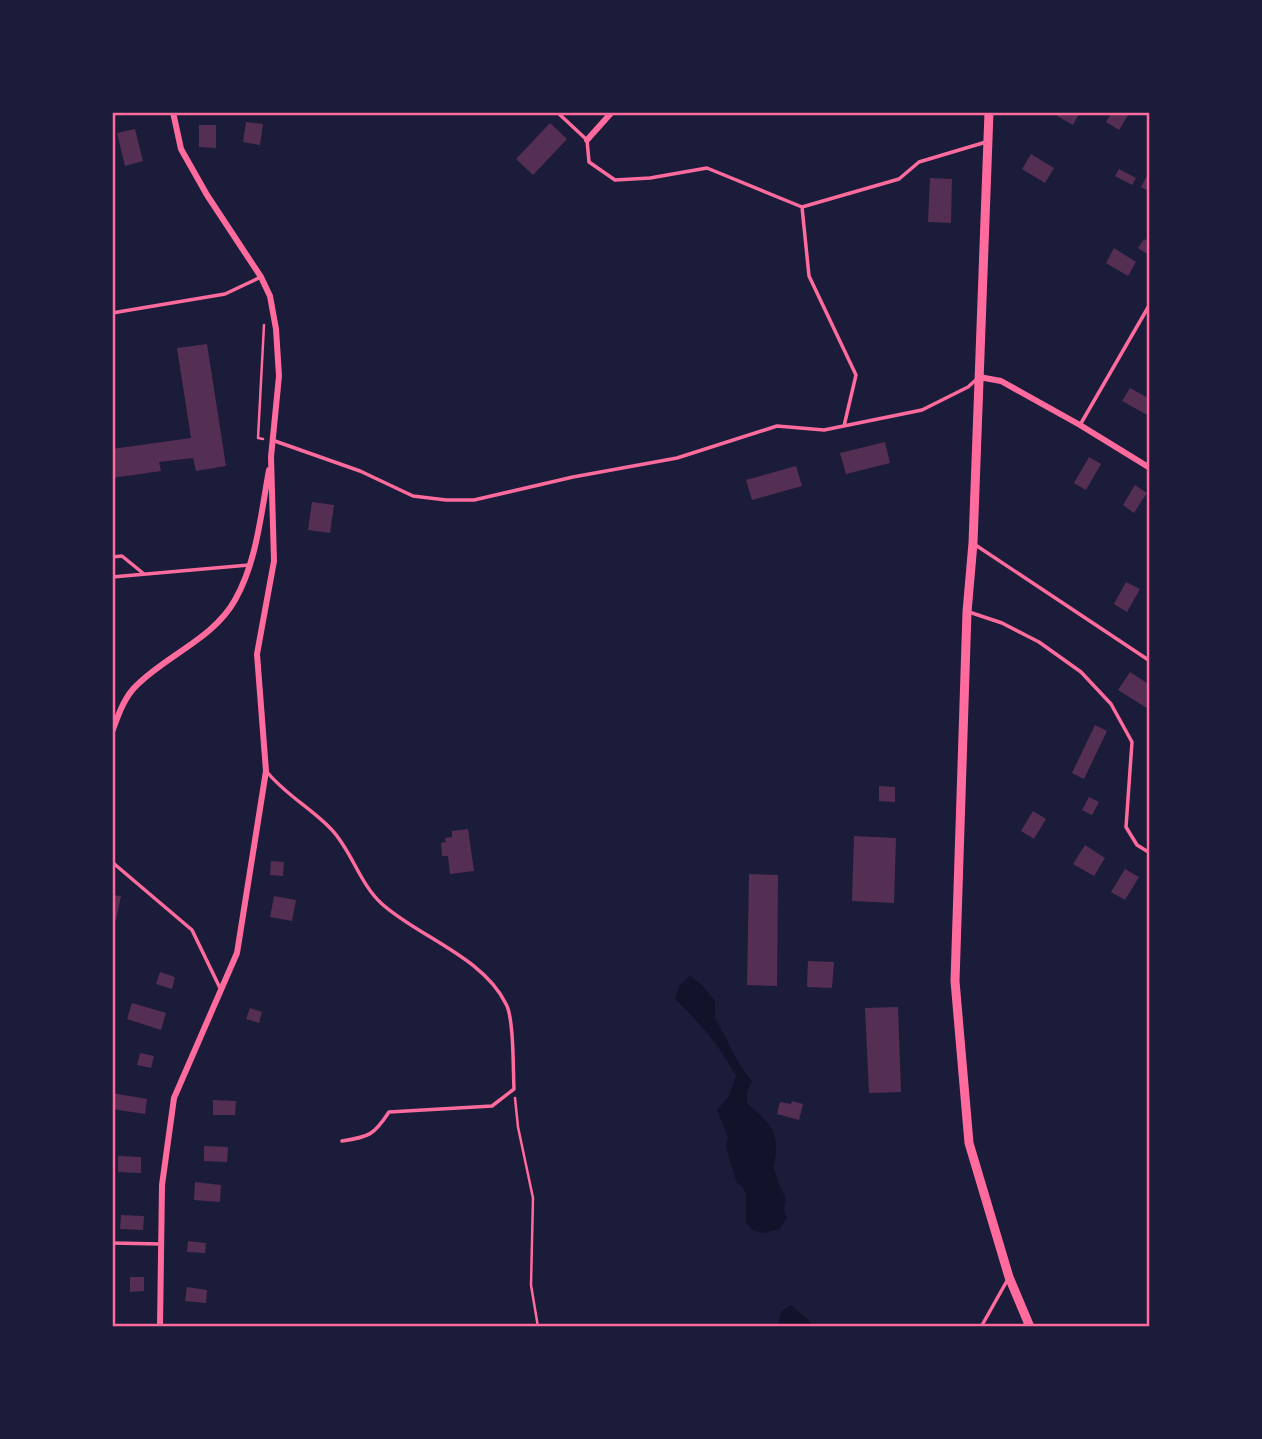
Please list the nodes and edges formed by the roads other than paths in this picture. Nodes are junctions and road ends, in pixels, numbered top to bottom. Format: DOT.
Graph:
graph roads {
  1 [pos="173,112"];
  2 [pos="557,112"];
  3 [pos="612,112"];
  4 [pos="989,112"];
  5 [pos="587,140"];
  6 [pos="988,142"];
  7 [pos="803,207"];
  8 [pos="261,277"];
  9 [pos="1150,304"];
  10 [pos="112,313"];
  11 [pos="979,377"];
  12 [pos="1080,425"];
  13 [pos="844,426"];
  14 [pos="272,440"];
  15 [pos="271,457"];
  16 [pos="1150,468"];
  17 [pos="973,543"];
  18 [pos="112,557"];
  19 [pos="251,565"];
  20 [pos="144,574"];
  21 [pos="112,577"];
  22 [pos="967,611"];
  23 [pos="1150,661"];
  24 [pos="112,732"];
  25 [pos="265,771"];
  26 [pos="1150,853"];
  27 [pos="112,862"];
  28 [pos="221,990"];
  29 [pos="342,1141"];
  30 [pos="112,1243"];
  31 [pos="162,1244"];
  32 [pos="1009,1277"];
  33 [pos="160,1327"];
  34 [pos="981,1327"];
  35 [pos="1030,1327"];
  1 -- 8 [label="street"];
  2 -- 5 [label="lane"];
  3 -- 5 [label="street"];
  4 -- 6 [label="main road"];
  5 -- 7 [label="lane"];
  6 -- 7 [label="lane"];
  6 -- 11 [label="main road"];
  7 -- 13 [label="lane"];
  8 -- 10 [label="lane"];
  8 -- 14 [label="street"];
  9 -- 12 [label="lane"];
  11 -- 12 [label="street"];
  11 -- 13 [label="lane"];
  11 -- 17 [label="main road"];
  12 -- 16 [label="street"];
  13 -- 14 [label="lane"];
  14 -- 15 [label="street"];
  15 -- 19 [label="street"];
  15 -- 25 [label="street"];
  17 -- 22 [label="main road"];
  17 -- 23 [label="lane"];
  18 -- 20 [label="lane"];
  19 -- 20 [label="lane"];
  19 -- 24 [label="street"];
  20 -- 21 [label="lane"];
  22 -- 26 [label="lane"];
  22 -- 32 [label="main road"];
  25 -- 28 [label="street"];
  25 -- 29 [label="lane"];
  27 -- 28 [label="lane"];
  28 -- 31 [label="street"];
  30 -- 31 [label="lane"];
  31 -- 33 [label="street"];
  32 -- 34 [label="lane"];
  32 -- 35 [label="main road"];
}
